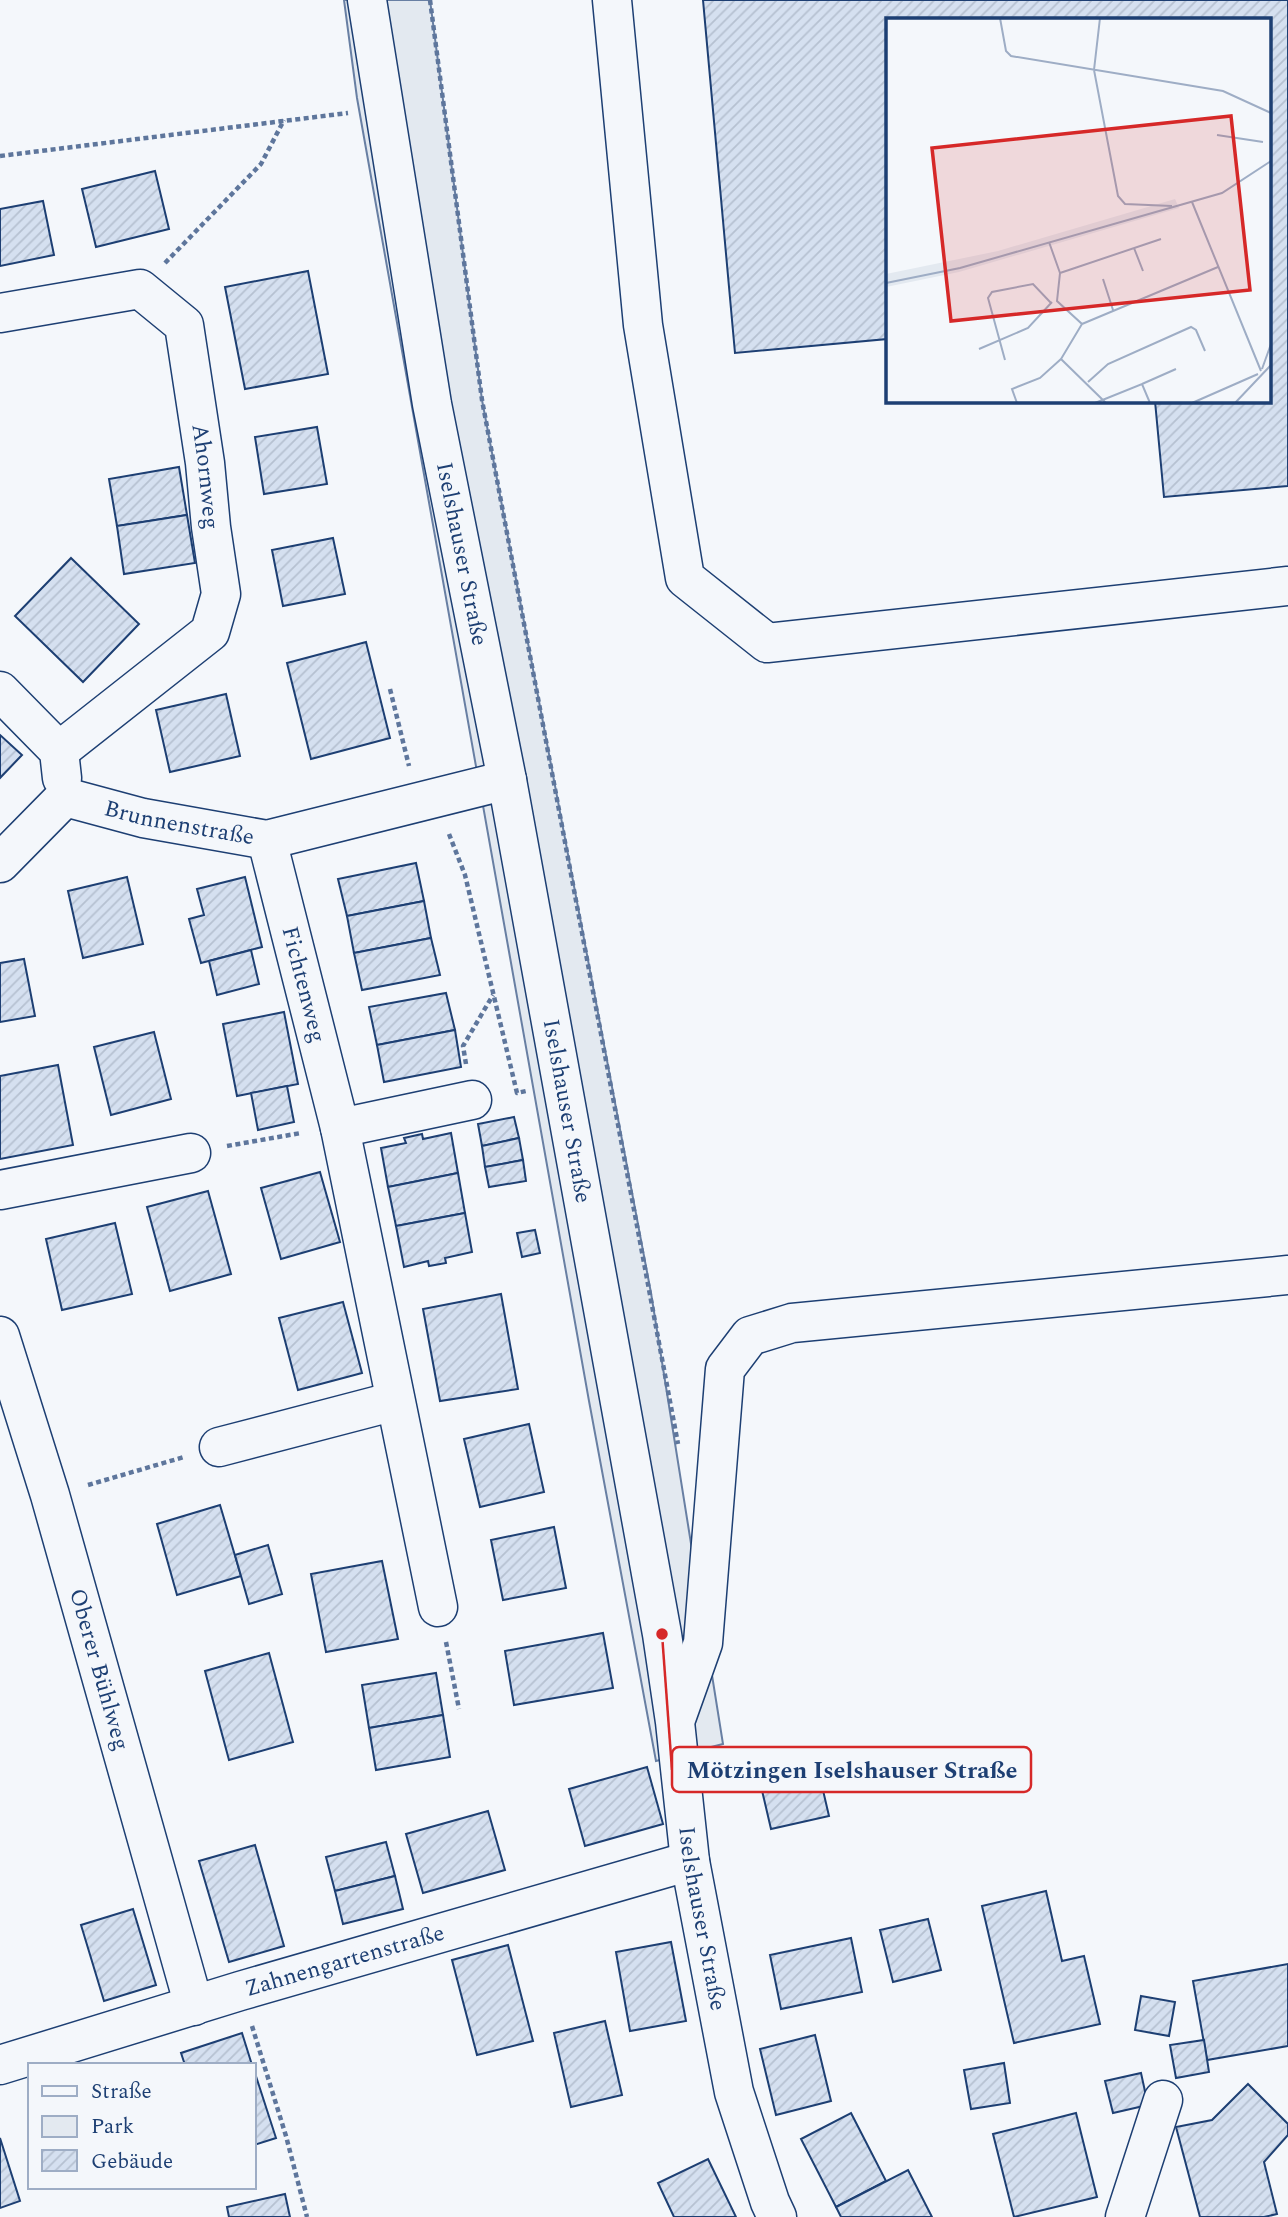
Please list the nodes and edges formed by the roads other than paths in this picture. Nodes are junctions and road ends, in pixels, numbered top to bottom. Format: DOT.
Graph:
graph roads {
  1 [pos="368,0"];
  2 [pos="612,0"];
  3 [pos="0,313"];
  4 [pos="1288,586"];
  5 [pos="0,691"];
  6 [pos="59,751"];
  7 [pos="508,780"];
  8 [pos="65,797"];
  9 [pos="267,840"];
  10 [pos="0,863"];
  11 [pos="472,1100"];
  12 [pos="340,1128"];
  13 [pos="191,1153"];
  14 [pos="0,1190"];
  15 [pos="1288,1275"];
  16 [pos="0,1336"];
  17 [pos="395,1401"];
  18 [pos="219,1447"];
  19 [pos="438,1607"];
  20 [pos="675,1721"];
  21 [pos="690,1861"];
  22 [pos="194,2006"];
  23 [pos="0,2065"];
  24 [pos="1163,2100"];
  25 [pos="777,2217"];
  26 [pos="1125,2217"];
  1 -- 7 [label="street, Iselshauser Straße"];
  2 -- 4 [label="street"];
  3 -- 6 [label="street, Ahornweg"];
  5 -- 6 [label="street"];
  6 -- 8 [label="street"];
  7 -- 9 [label="street, Brunnenstraße"];
  7 -- 20 [label="street, Iselshauser Straße"];
  8 -- 9 [label="street, Brunnenstraße"];
  8 -- 10 [label="street"];
  9 -- 12 [label="street, Fichtenweg"];
  11 -- 12 [label="street"];
  12 -- 17 [label="street, Fichtenweg"];
  13 -- 14 [label="street"];
  15 -- 20 [label="street"];
  16 -- 22 [label="street, Oberer Bühlweg"];
  17 -- 18 [label="street"];
  17 -- 19 [label="street, Fichtenweg"];
  20 -- 21 [label="street, Iselshauser Straße"];
  21 -- 22 [label="street, Zahnengartenstraße"];
  21 -- 25 [label="street, Iselshauser Straße"];
  22 -- 23 [label="street, Zahnengartenstraße"];
  24 -- 26 [label="street"];
}
